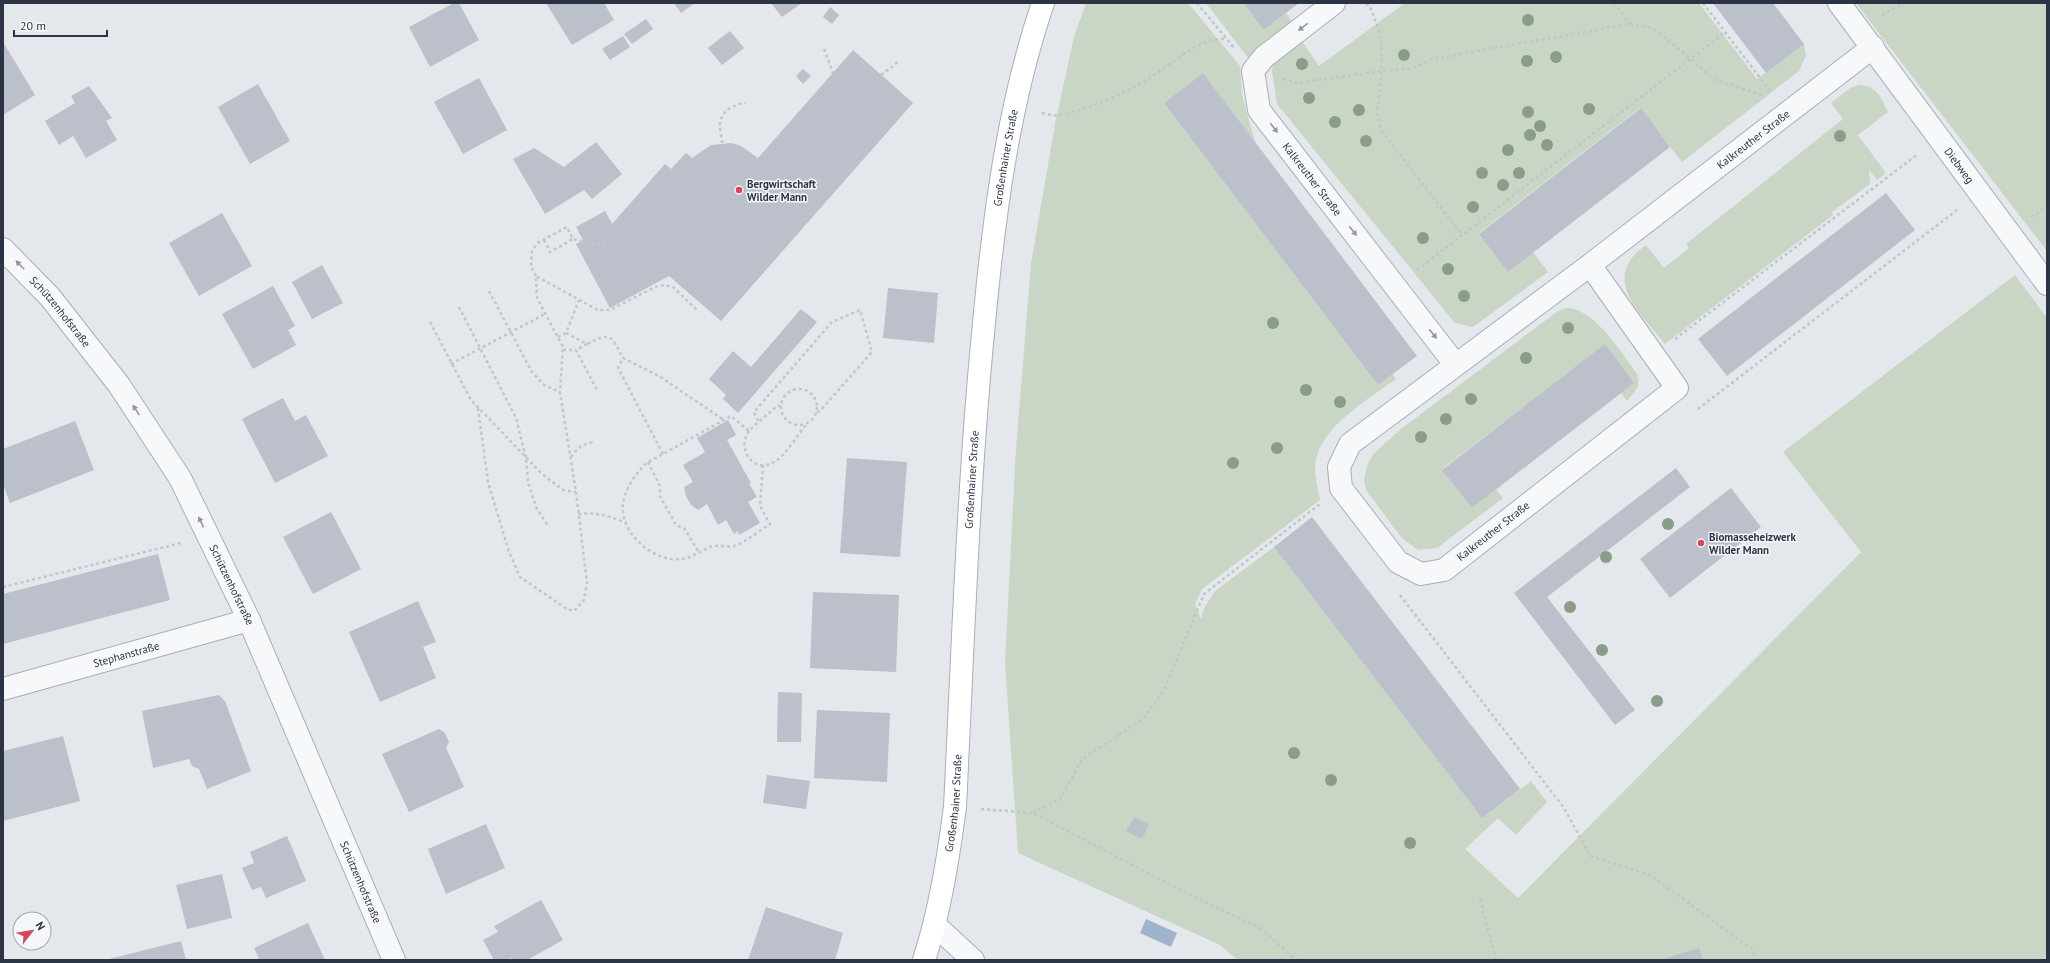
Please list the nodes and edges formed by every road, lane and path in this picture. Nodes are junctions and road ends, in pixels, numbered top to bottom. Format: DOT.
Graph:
graph roads {
  1 [pos="1043,3"];
  2 [pos="1196,3"];
  3 [pos="1334,3"];
  4 [pos="1366,3"];
  5 [pos="1614,3"];
  6 [pos="1703,3"];
  7 [pos="1839,3"];
  8 [pos="1630,24"];
  9 [pos="1725,32"];
  10 [pos="1226,39"];
  11 [pos="1873,47"];
  12 [pos="824,49"];
  13 [pos="1690,59"];
  14 [pos="898,62"];
  15 [pos="1253,71"];
  16 [pos="1382,71"];
  17 [pos="833,73"];
  18 [pos="881,75"];
  19 [pos="746,104"];
  20 [pos="1781,107"];
  21 [pos="1015,108"];
  22 [pos="1939,137"];
  23 [pos="722,143"];
  24 [pos="1980,192"];
  25 [pos="1462,235"];
  26 [pos="626,237"];
  27 [pos="574,239"];
  28 [pos="544,240"];
  29 [pos="3,249"];
  30 [pos="1590,265"];
  31 [pos="536,276"];
  32 [pos="2047,284"];
  33 [pos="1396,286"];
  34 [pos="489,291"];
  35 [pos="579,300"];
  36 [pos="459,307"];
  37 [pos="698,311"];
  38 [pos="546,314"];
  39 [pos="430,322"];
  40 [pos="511,332"];
  41 [pos="566,333"];
  42 [pos="558,337"];
  43 [pos="587,344"];
  44 [pos="480,349"];
  45 [pos="563,350"];
  46 [pos="576,350"];
  47 [pos="1654,355"];
  48 [pos="624,358"];
  49 [pos="451,364"];
  50 [pos="1456,364"];
  51 [pos="1677,388"];
  52 [pos="560,392"];
  53 [pos="598,392"];
  54 [pos="782,406"];
  55 [pos="478,408"];
  56 [pos="817,412"];
  57 [pos="724,420"];
  58 [pos="758,421"];
  59 [pos="805,424"];
  60 [pos="749,431"];
  61 [pos="594,442"];
  62 [pos="663,454"];
  63 [pos="526,458"];
  64 [pos="571,458"];
  65 [pos="648,462"];
  66 [pos="763,465"];
  67 [pos="1341,488"];
  68 [pos="576,492"];
  69 [pos="578,514"];
  70 [pos="626,524"];
  71 [pos="548,526"];
  72 [pos="208,536"];
  73 [pos="698,553"];
  74 [pos="1398,562"];
  75 [pos="3,587"];
  76 [pos="249,620"];
  77 [pos="3,689"];
  78 [pos="955,808"];
  79 [pos="1033,813"];
  80 [pos="1480,899"];
  81 [pos="935,925"];
  82 [pos="394,960"];
  83 [pos="924,960"];
  84 [pos="973,960"];
  85 [pos="1296,960"];
  86 [pos="1496,960"];
  87 [pos="1755,960"];
  1 -- 21 [label="main road, Großenhainer Straße"];
  2 -- 10 [label="path"];
  3 -- 15 [label="street, one-way"];
  4 -- 16 [label="path"];
  5 -- 8 [label="path"];
  6 -- 9 [label="path"];
  7 -- 11 [label="street"];
  8 -- 13 [label="path"];
  8 -- 16 [label="path"];
  9 -- 13 [label="path"];
  9 -- 20 [label="path"];
  10 -- 15 [label="path"];
  10 -- 21 [label="path"];
  11 -- 20 [label="street, Kalkreuther Straße"];
  11 -- 22 [label="street, Diebweg"];
  12 -- 17 [label="path"];
  13 -- 20 [label="path"];
  13 -- 25 [label="path"];
  14 -- 18 [label="path"];
  15 -- 16 [label="path"];
  15 -- 33 [label="street, Kalkreuther Straße, one-way"];
  16 -- 25 [label="path"];
  19 -- 23 [label="path"];
  20 -- 30 [label="street, Kalkreuther Straße"];
  21 -- 78 [label="main road, Großenhainer Straße"];
  22 -- 24 [label="street, Diebweg"];
  22 -- 47 [label="path"];
  24 -- 32 [label="street, Diebweg"];
  24 -- 51 [label="path"];
  25 -- 33 [label="path"];
  26 -- 27 [label="path"];
  27 -- 28 [label="path"];
  27 -- 28 [label="path"];
  28 -- 31 [label="path"];
  72 -- 29 [label="street, Schützenhofstraße, one-way"];
  30 -- 47 [label="street"];
  30 -- 50 [label="street, Kalkreuther Straße"];
  31 -- 35 [label="path"];
  31 -- 38 [label="path"];
  33 -- 50 [label="street, Kalkreuther Straße, one-way"];
  34 -- 40 [label="path"];
  35 -- 37 [label="path"];
  35 -- 41 [label="path"];
  36 -- 44 [label="path"];
  38 -- 40 [label="path"];
  38 -- 42 [label="path"];
  39 -- 49 [label="path"];
  40 -- 44 [label="path"];
  40 -- 52 [label="path"];
  41 -- 42 [label="path"];
  41 -- 43 [label="path"];
  42 -- 45 [label="path"];
  43 -- 46 [label="path"];
  43 -- 48 [label="path"];
  44 -- 49 [label="path"];
  44 -- 63 [label="path"];
  45 -- 46 [label="path"];
  45 -- 52 [label="path"];
  46 -- 53 [label="path"];
  47 -- 51 [label="street"];
  48 -- 57 [label="path"];
  48 -- 62 [label="path"];
  49 -- 55 [label="path"];
  50 -- 67 [label="street, Kalkreuther Straße"];
  51 -- 74 [label="street, Kalkreuther Straße"];
  52 -- 64 [label="path"];
  54 -- 56 [label="path"];
  54 -- 58 [label="path"];
  54 -- 59 [label="path"];
  55 -- 63 [label="path"];
  55 -- 69 [label="path"];
  56 -- 58 [label="path"];
  56 -- 59 [label="path"];
  57 -- 60 [label="path"];
  57 -- 62 [label="path"];
  58 -- 60 [label="path"];
  59 -- 66 [label="path"];
  60 -- 66 [label="path"];
  61 -- 64 [label="path"];
  62 -- 65 [label="path"];
  63 -- 68 [label="path"];
  63 -- 71 [label="path"];
  64 -- 68 [label="path"];
  65 -- 70 [label="path"];
  65 -- 73 [label="path"];
  66 -- 73 [label="path"];
  67 -- 74 [label="street, Kalkreuther Straße"];
  67 -- 79 [label="path"];
  68 -- 69 [label="path"];
  69 -- 70 [label="path"];
  70 -- 73 [label="path"];
  72 -- 75 [label="path"];
  72 -- 76 [label="street, Schützenhofstraße"];
  74 -- 87 [label="path"];
  76 -- 77 [label="street, Stephanstraße"];
  76 -- 82 [label="street, Schützenhofstraße"];
  78 -- 79 [label="path"];
  78 -- 81 [label="main road, Großenhainer Straße"];
  79 -- 85 [label="path"];
  80 -- 86 [label="path"];
  81 -- 83 [label="main road, Großenhainer Straße"];
  81 -- 84 [label="street"];
}
